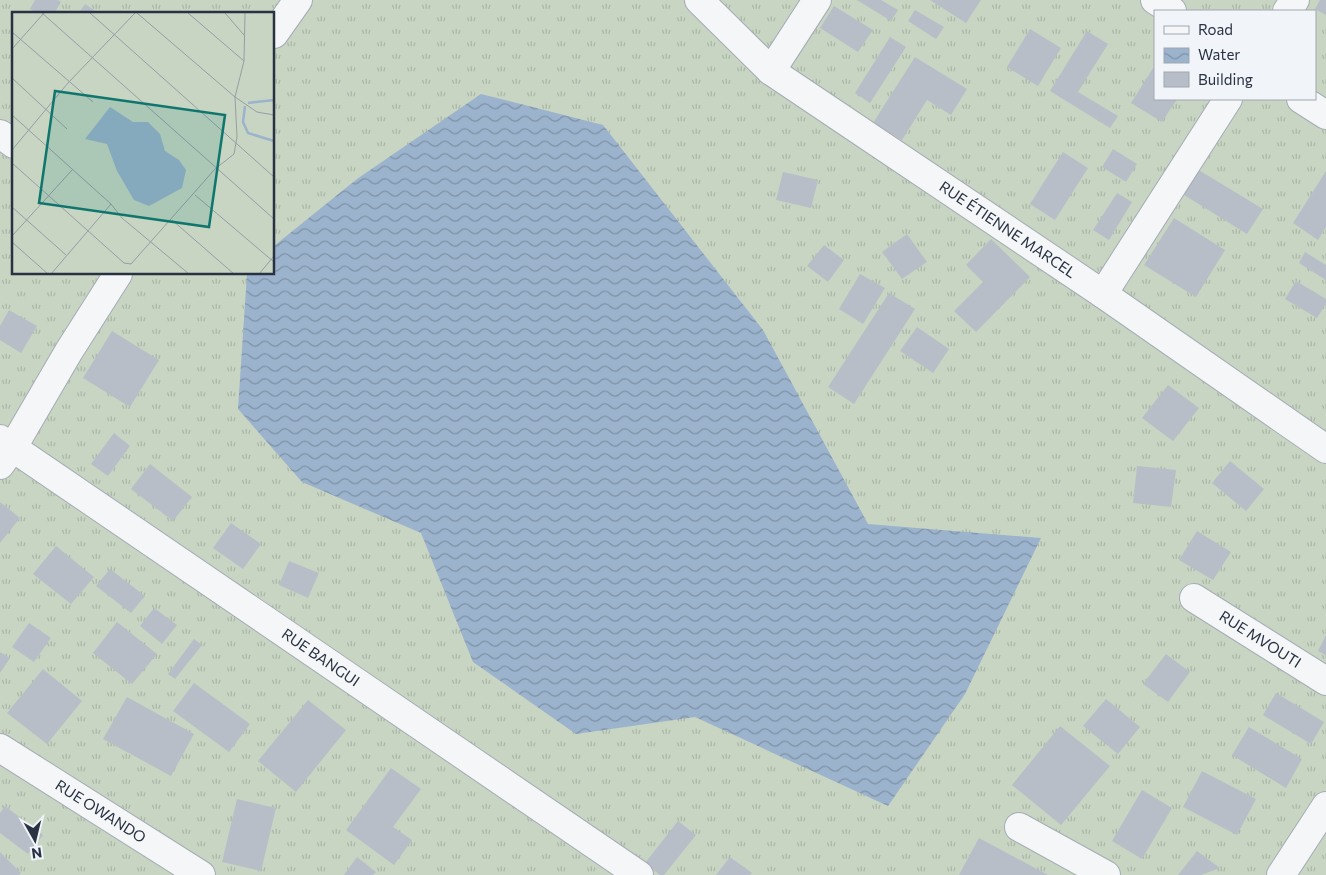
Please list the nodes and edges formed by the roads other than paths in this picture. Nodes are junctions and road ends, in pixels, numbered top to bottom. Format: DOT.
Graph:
graph roads {
  1 [pos="699,0"];
  2 [pos="817,0"];
  3 [pos="1155,0"];
  4 [pos="286,4"];
  5 [pos="1170,10"];
  6 [pos="275,32"];
  7 [pos="771,71"];
  8 [pos="1227,100"];
  9 [pos="1303,100"];
  10 [pos="1326,115"];
  11 [pos="0,134"];
  12 [pos="12,143"];
  13 [pos="117,275"];
  14 [pos="1103,294"];
  15 [pos="1326,449"];
  16 [pos="4,450"];
  17 [pos="1194,598"];
  18 [pos="1326,681"];
  19 [pos="0,748"];
  20 [pos="1326,806"];
  21 [pos="1020,827"];
  22 [pos="201,875"];
  23 [pos="639,875"];
  24 [pos="1106,875"];
  25 [pos="1281,875"];
  1 -- 7 [label="street, RUE ÉTIENNE MARCEL"];
  2 -- 7 [label="street"];
  3 -- 5 [label="street"];
  4 -- 6 [label="street"];
  7 -- 14 [label="street, RUE ÉTIENNE MARCEL"];
  8 -- 14 [label="street"];
  9 -- 10 [label="street"];
  11 -- 12 [label="street"];
  13 -- 16 [label="street"];
  14 -- 15 [label="street, RUE ÉTIENNE MARCEL"];
  16 -- 23 [label="street, RUE BANGUI"];
  17 -- 18 [label="street, RUE MVOUTI"];
  19 -- 22 [label="street, RUE OWANDO"];
  20 -- 25 [label="street"];
  21 -- 24 [label="street"];
}
